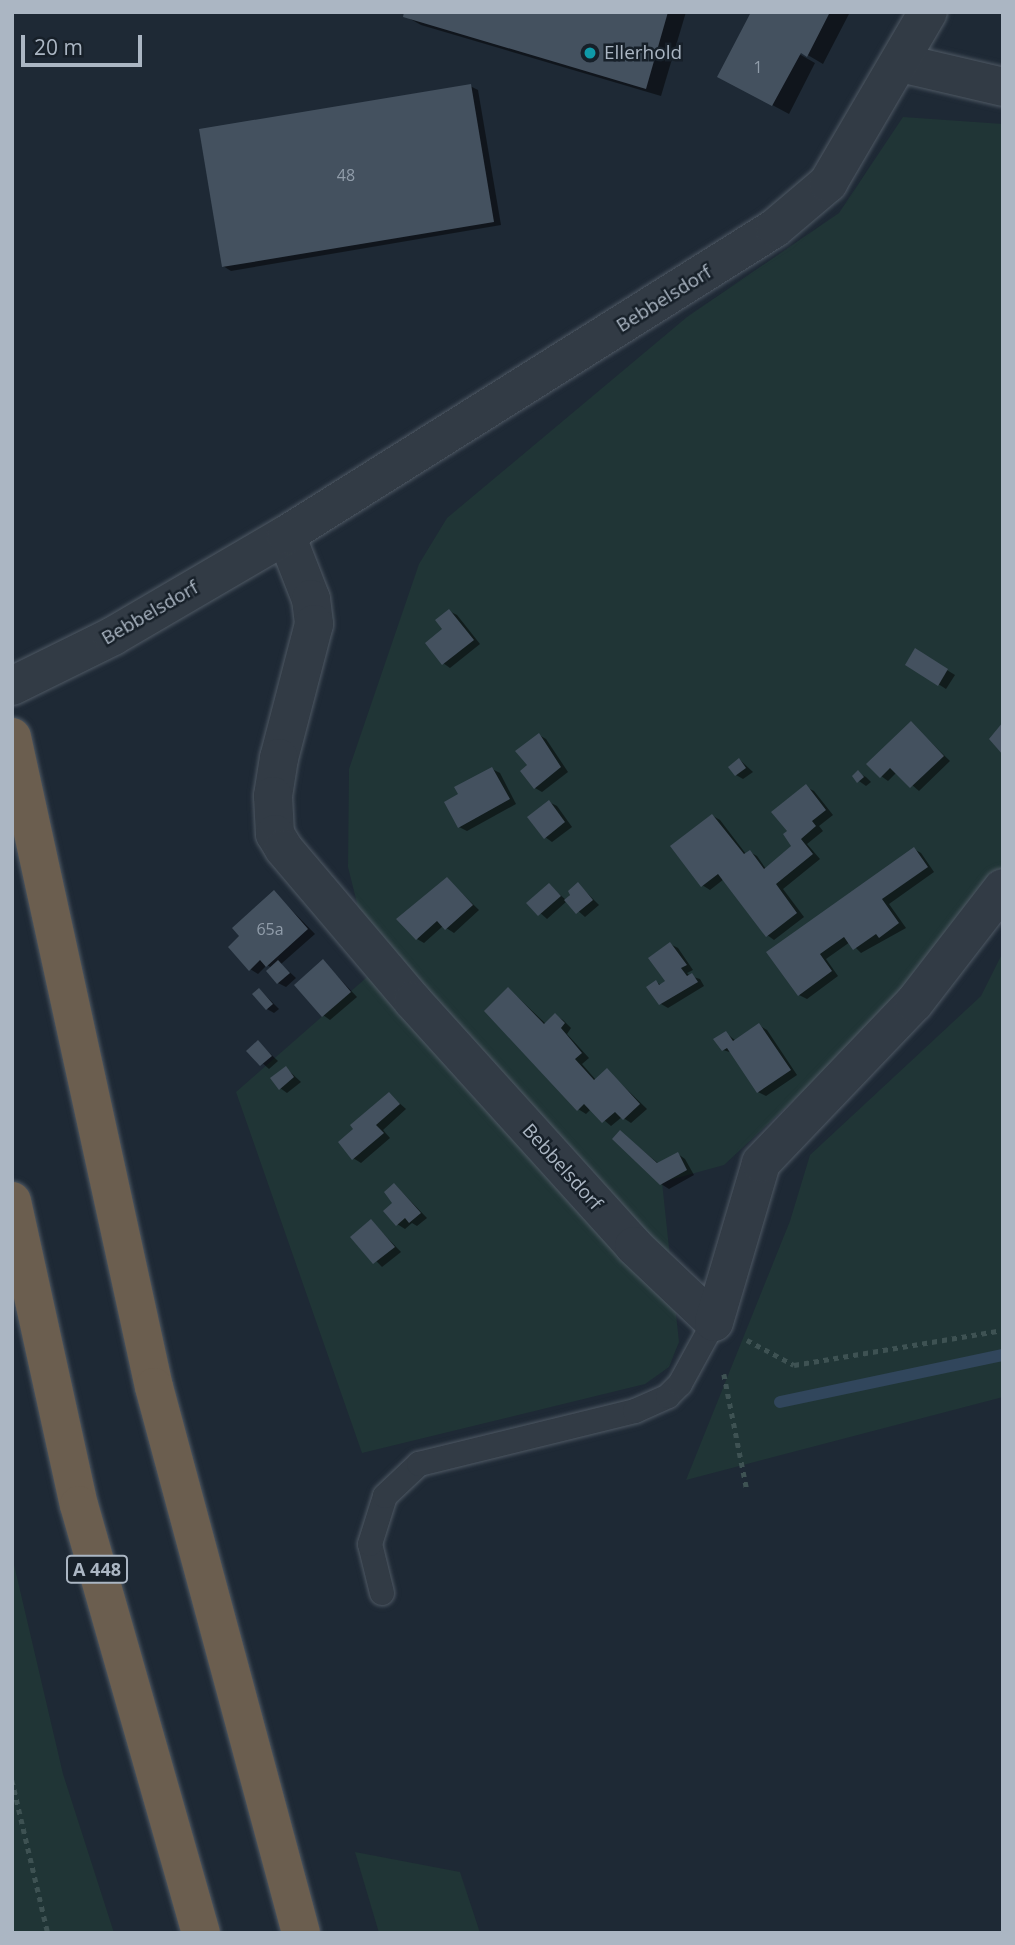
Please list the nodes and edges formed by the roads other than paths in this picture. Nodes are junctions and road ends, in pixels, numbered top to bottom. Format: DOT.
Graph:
graph roads {
  1 [pos="928,12"];
  2 [pos="901,63"];
  3 [pos="1003,87"];
  4 [pos="286,535"];
  5 [pos="12,686"];
  6 [pos="12,737"];
  7 [pos="1003,888"];
  8 [pos="12,1201"];
  9 [pos="714,1322"];
  10 [pos="382,1593"];
  11 [pos="201,1933"];
  12 [pos="301,1933"];
  1 -- 2 [label="street, Bebbelsdorf"];
  2 -- 3 [label="street"];
  2 -- 4 [label="street, Bebbelsdorf"];
  4 -- 5 [label="street, Bebbelsdorf"];
  4 -- 9 [label="street, Bebbelsdorf"];
  6 -- 12 [label="highway"];
  7 -- 9 [label="street"];
  8 -- 11 [label="highway, A 448"];
  9 -- 10 [label="lane"];
}
